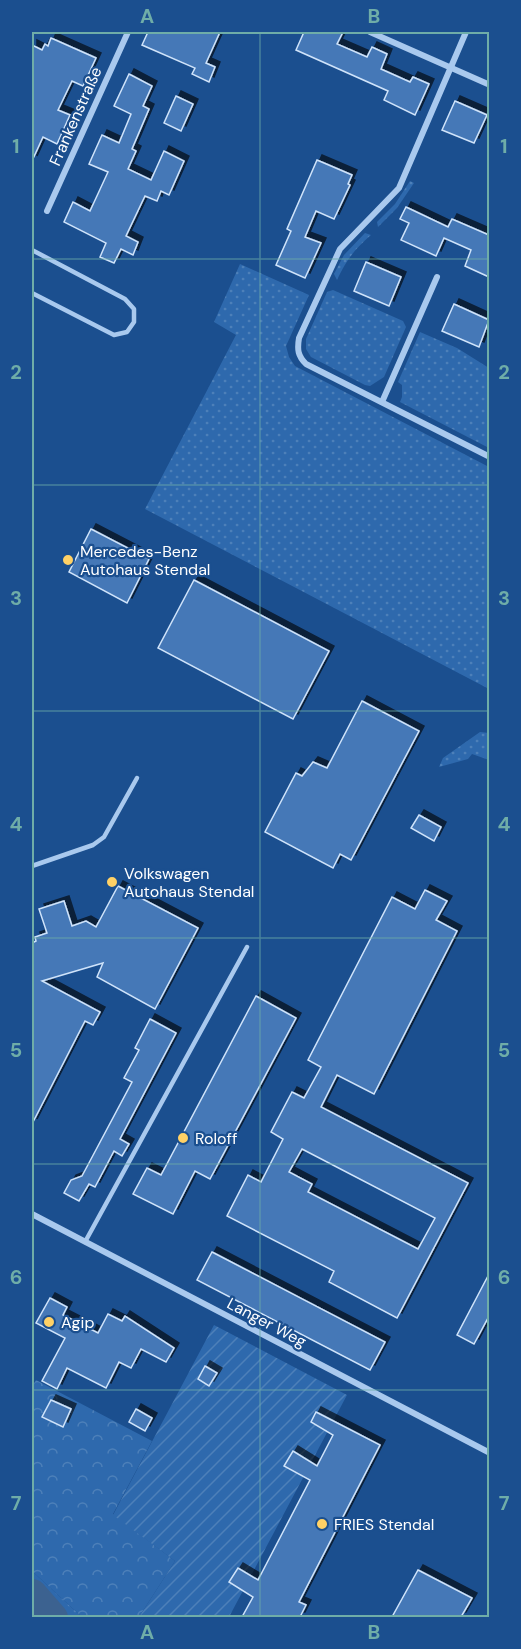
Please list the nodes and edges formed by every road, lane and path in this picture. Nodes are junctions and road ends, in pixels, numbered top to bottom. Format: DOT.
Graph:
graph roads {
  1 [pos="128,32"];
  2 [pos="370,32"];
  3 [pos="466,32"];
  4 [pos="451,68"];
  5 [pos="489,86"];
  6 [pos="47,211"];
  7 [pos="32,250"];
  8 [pos="437,278"];
  9 [pos="32,293"];
  10 [pos="381,402"];
  11 [pos="489,457"];
  12 [pos="137,778"];
  13 [pos="32,867"];
  14 [pos="247,946"];
  15 [pos="32,1214"];
  16 [pos="85,1242"];
  17 [pos="489,1453"];
  1 -- 6 [label="street, Frankenstraße"];
  2 -- 4 [label="street"];
  3 -- 4 [label="street"];
  4 -- 5 [label="street"];
  4 -- 10 [label="street"];
  7 -- 9 [label="lane"];
  8 -- 10 [label="street"];
  10 -- 11 [label="street"];
  12 -- 13 [label="lane"];
  14 -- 16 [label="lane"];
  15 -- 16 [label="street, Langer Weg"];
  16 -- 17 [label="street, Langer Weg"];
}
